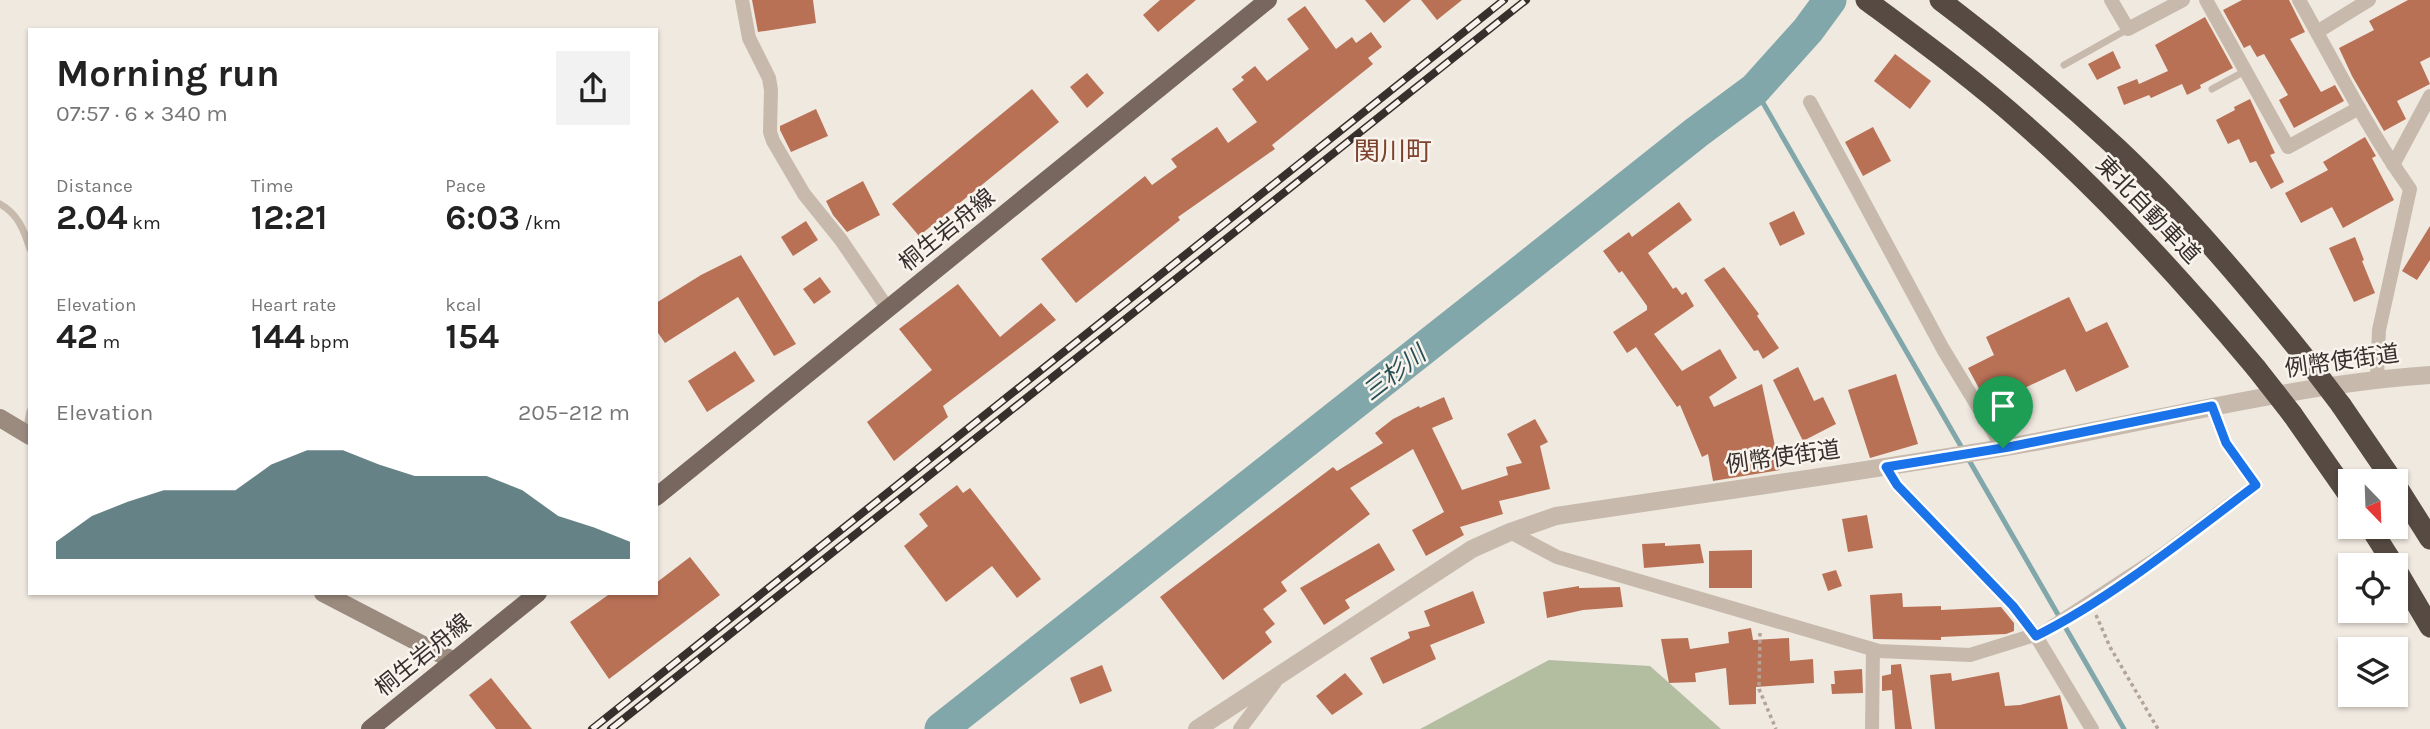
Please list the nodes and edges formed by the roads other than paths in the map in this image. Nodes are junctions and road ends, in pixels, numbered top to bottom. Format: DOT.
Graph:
graph roads {
  1 [pos="742,0"];
  2 [pos="1268,0"];
  3 [pos="1866,0"];
  4 [pos="1940,0"];
  5 [pos="2111,0"];
  6 [pos="2183,0"];
  7 [pos="2206,0"];
  8 [pos="2300,0"];
  9 [pos="2369,0"];
  10 [pos="2127,29"];
  11 [pos="2317,32"];
  12 [pos="2064,65"];
  13 [pos="2245,70"];
  14 [pos="2212,89"];
  15 [pos="2430,96"];
  16 [pos="1810,102"];
  17 [pos="2359,108"];
  18 [pos="2393,165"];
  19 [pos="0,204"];
  20 [pos="28,243"];
  21 [pos="888,309"];
  22 [pos="2430,375"];
  23 [pos="2377,378"];
  24 [pos="2212,406"];
  25 [pos="0,418"];
  26 [pos="28,435"];
  27 [pos="1997,449"];
  28 [pos="1886,467"];
  29 [pos="2385,469"];
  30 [pos="2338,480"];
  31 [pos="658,495"];
  32 [pos="2408,504"];
  33 [pos="1510,532"];
  34 [pos="2430,539"];
  35 [pos="2408,588"];
  36 [pos="327,595"];
  37 [pos="536,595"];
  38 [pos="2430,627"];
  39 [pos="2040,634"];
  40 [pos="1873,650"];
  41 [pos="454,661"];
  42 [pos="1278,678"];
  43 [pos="370,729"];
  44 [pos="1197,729"];
  45 [pos="1240,729"];
  46 [pos="1872,729"];
  47 [pos="2092,729"];
  1 -- 21 [label="street"];
  2 -- 21 [label="main road, 桐生岩舟線"];
  3 -- 30 [label="highway, 東北自動車道, bridge"];
  4 -- 29 [label="highway, 東北自動車道, bridge"];
  5 -- 10 [label="street"];
  6 -- 10 [label="street"];
  7 -- 13 [label="street"];
  8 -- 11 [label="street"];
  9 -- 11 [label="street"];
  10 -- 12 [label="lane"];
  11 -- 17 [label="street"];
  13 -- 14 [label="lane"];
  13 -- 17 [label="street"];
  15 -- 18 [label="street"];
  16 -- 27 [label="street"];
  17 -- 18 [label="street"];
  18 -- 23 [label="street"];
  19 -- 20 [label="lane"];
  21 -- 31 [label="main road, 桐生岩舟線"];
  22 -- 23 [label="street, 例幣使街道"];
  23 -- 24 [label="street, 例幣使街道"];
  24 -- 27 [label="street, 例幣使街道"];
  24 -- 39 [label="street"];
  25 -- 26 [label="main road"];
  27 -- 28 [label="street, 例幣使街道"];
  28 -- 33 [label="street, 例幣使街道"];
  28 -- 39 [label="street"];
  32 -- 34 [label="highway, 東北自動車道"];
  33 -- 40 [label="street"];
  33 -- 42 [label="street, 例幣使街道"];
  35 -- 38 [label="highway"];
  36 -- 41 [label="main road"];
  37 -- 41 [label="main road, 桐生岩舟線"];
  39 -- 40 [label="street"];
  39 -- 47 [label="street"];
  40 -- 46 [label="street"];
  41 -- 43 [label="main road, 桐生岩舟線"];
  42 -- 44 [label="street, 例幣使街道"];
  42 -- 45 [label="street"];
}
